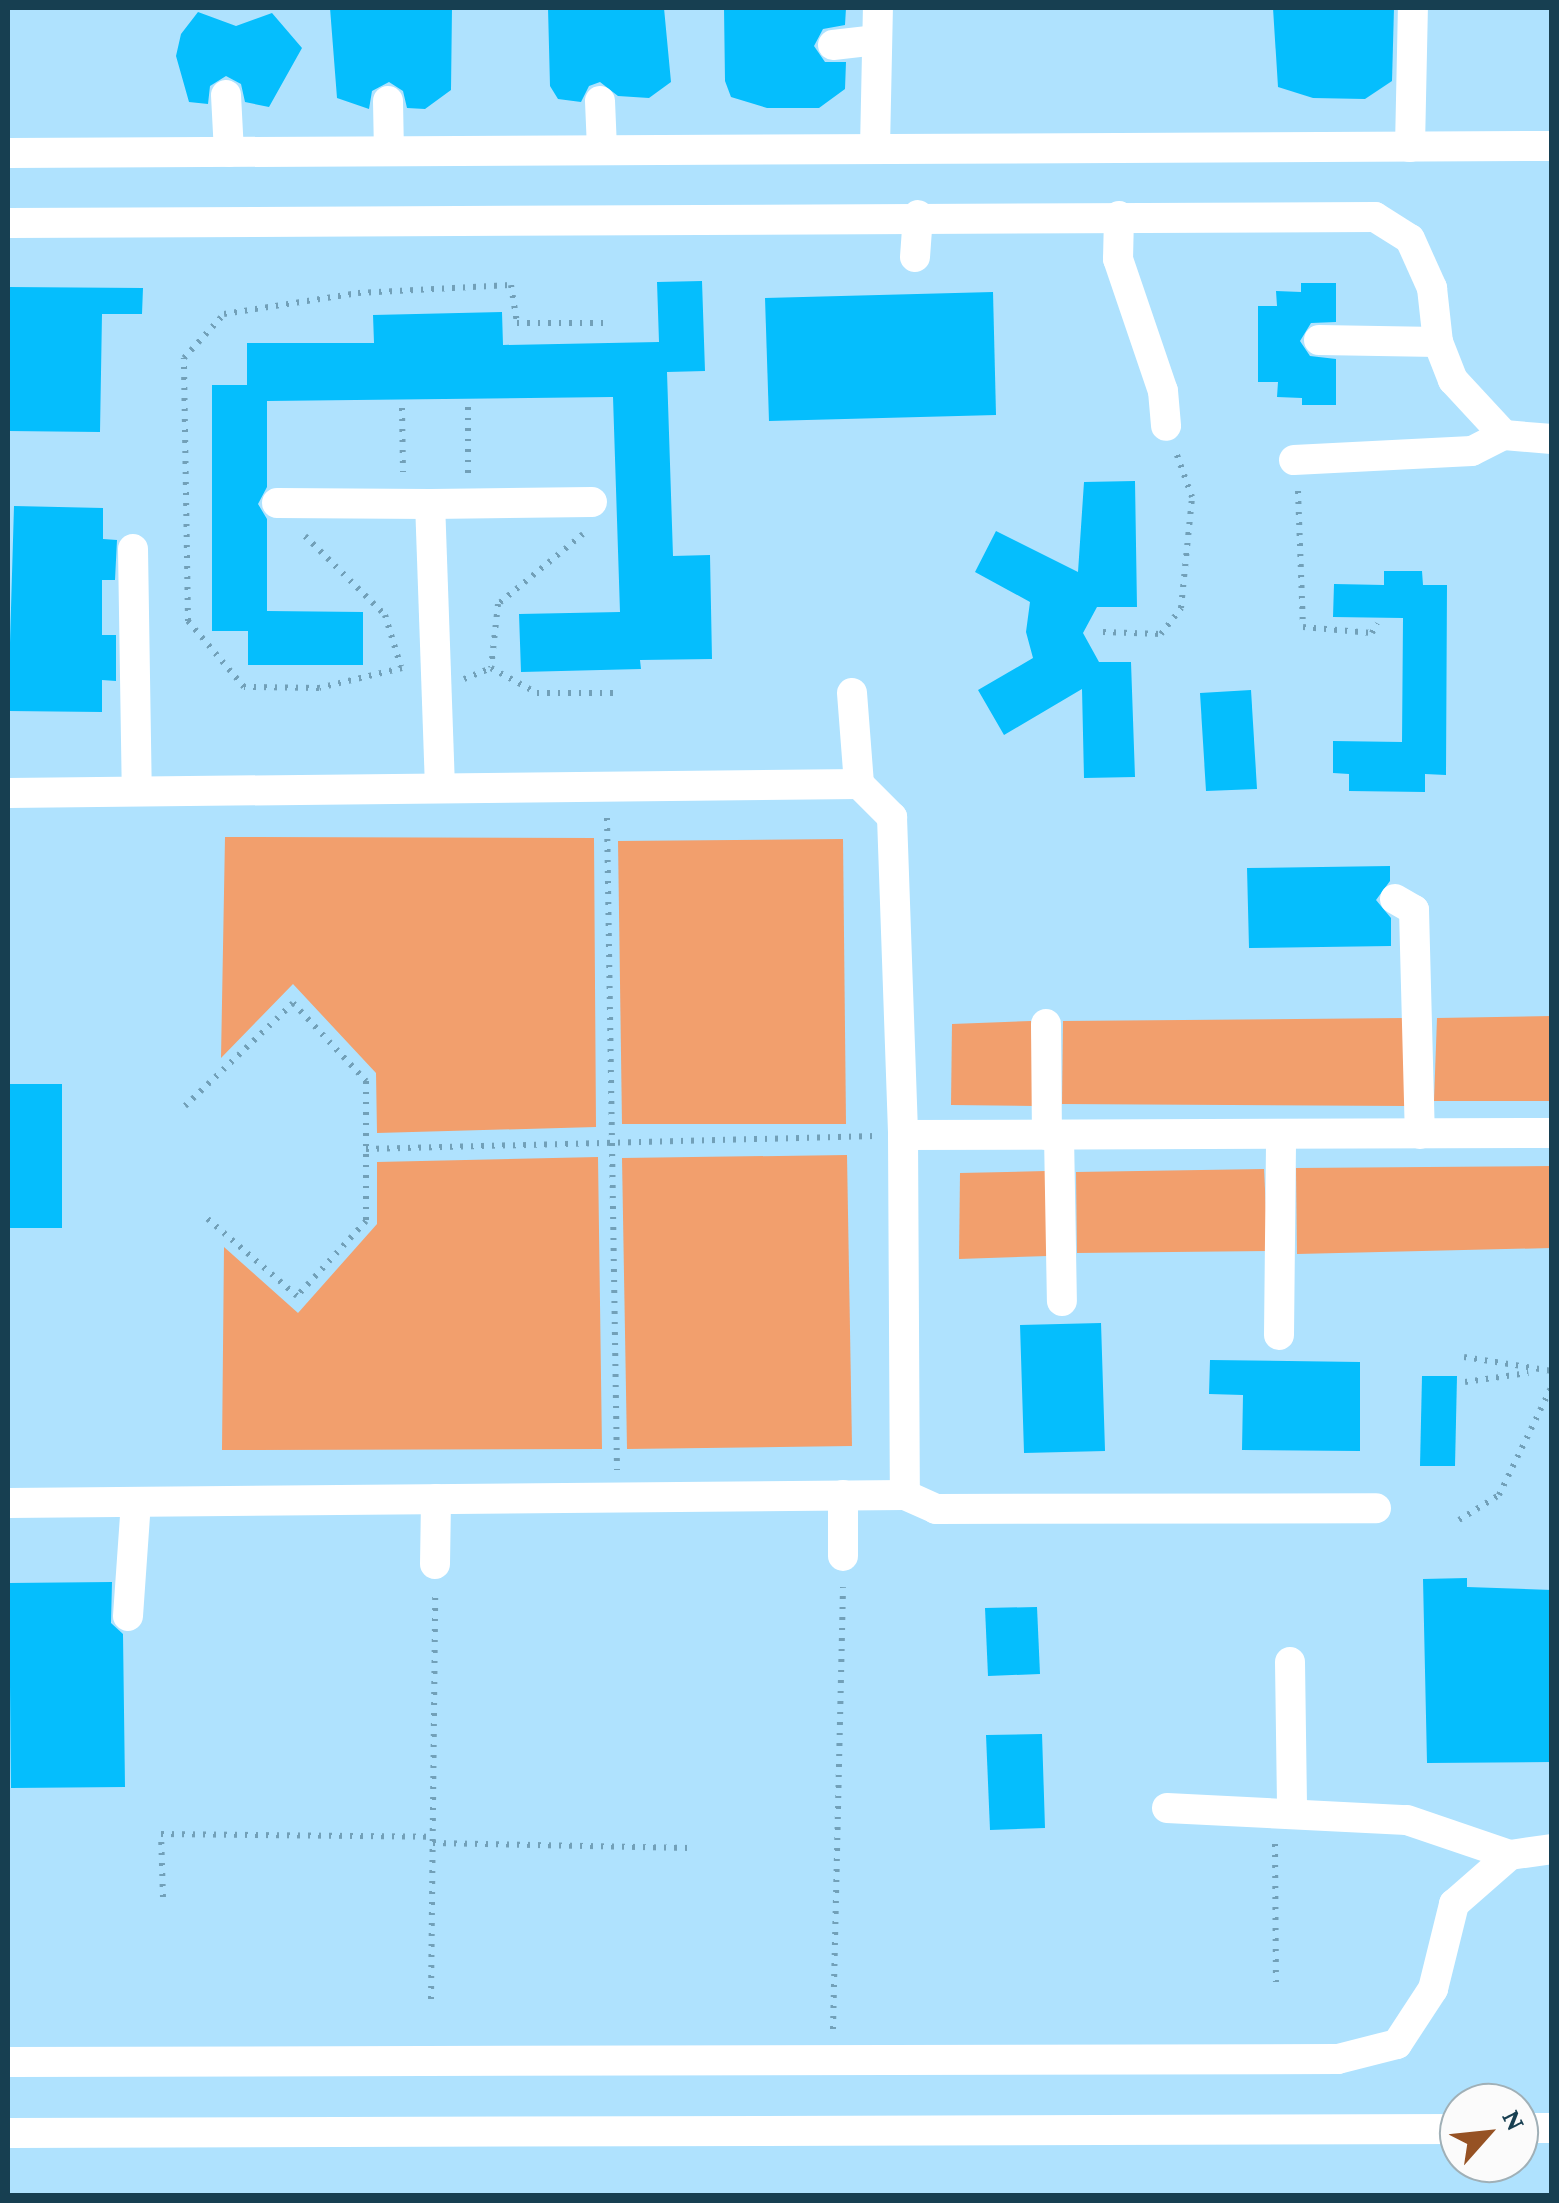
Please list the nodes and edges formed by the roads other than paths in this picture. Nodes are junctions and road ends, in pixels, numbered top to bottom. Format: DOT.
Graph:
graph roads {
  1 [pos="878,8"];
  2 [pos="1413,8"];
  3 [pos="877,40"];
  4 [pos="834,44"];
  5 [pos="226,95"];
  6 [pos="388,100"];
  7 [pos="600,101"];
  8 [pos="1410,146"];
  9 [pos="1552,146"];
  10 [pos="875,148"];
  11 [pos="602,150"];
  12 [pos="389,151"];
  13 [pos="228,152"];
  14 [pos="8,153"];
  15 [pos="918,215"];
  16 [pos="1119,216"];
  17 [pos="8,223"];
  18 [pos="915,257"];
  19 [pos="1319,340"];
  20 [pos="1438,342"];
  21 [pos="1166,426"];
  22 [pos="1504,435"];
  23 [pos="1552,439"];
  24 [pos="1294,460"];
  25 [pos="592,502"];
  26 [pos="276,503"];
  27 [pos="417,504"];
  28 [pos="133,549"];
  29 [pos="852,693"];
  30 [pos="859,784"];
  31 [pos="440,788"];
  32 [pos="138,791"];
  33 [pos="8,793"];
  34 [pos="1394,899"];
  35 [pos="1046,1024"];
  36 [pos="1552,1133"];
  37 [pos="1281,1134"];
  38 [pos="1420,1134"];
  39 [pos="1053,1135"];
  40 [pos="903,1136"];
  41 [pos="1062,1301"];
  42 [pos="1279,1336"];
  43 [pos="843,1495"];
  44 [pos="904,1495"];
  45 [pos="436,1499"];
  46 [pos="136,1502"];
  47 [pos="8,1503"];
  48 [pos="1376,1508"];
  49 [pos="844,1556"];
  50 [pos="435,1564"];
  51 [pos="128,1616"];
  52 [pos="1290,1662"];
  53 [pos="1167,1808"];
  54 [pos="1283,1814"];
  55 [pos="1552,1849"];
  56 [pos="1510,1855"];
  57 [pos="8,2062"];
  58 [pos="1439,2129"];
  59 [pos="8,2133"];
  1 -- 3 [label="street"];
  2 -- 8 [label="street"];
  3 -- 4 [label="street"];
  3 -- 10 [label="street"];
  5 -- 13 [label="street"];
  6 -- 12 [label="street"];
  7 -- 11 [label="street"];
  8 -- 9 [label="street"];
  8 -- 10 [label="street"];
  10 -- 11 [label="street"];
  11 -- 12 [label="street"];
  12 -- 13 [label="street"];
  13 -- 14 [label="street"];
  15 -- 16 [label="street"];
  15 -- 17 [label="street"];
  15 -- 18 [label="street"];
  16 -- 20 [label="street"];
  16 -- 21 [label="street"];
  19 -- 20 [label="street"];
  20 -- 22 [label="street"];
  22 -- 23 [label="street"];
  22 -- 24 [label="street"];
  25 -- 27 [label="street"];
  26 -- 27 [label="street"];
  27 -- 31 [label="street"];
  28 -- 32 [label="street"];
  29 -- 30 [label="street"];
  30 -- 31 [label="street"];
  30 -- 40 [label="street"];
  31 -- 32 [label="street"];
  32 -- 33 [label="street"];
  34 -- 38 [label="street"];
  35 -- 39 [label="street"];
  36 -- 38 [label="street"];
  37 -- 38 [label="street"];
  37 -- 39 [label="street"];
  37 -- 42 [label="street"];
  39 -- 40 [label="street"];
  39 -- 41 [label="street"];
  40 -- 44 [label="street"];
  43 -- 44 [label="street"];
  43 -- 45 [label="street"];
  43 -- 49 [label="street"];
  44 -- 48 [label="street"];
  45 -- 46 [label="street"];
  45 -- 50 [label="street"];
  46 -- 47 [label="street"];
  46 -- 51 [label="street"];
  52 -- 54 [label="street"];
  53 -- 54 [label="street"];
  54 -- 56 [label="street"];
  55 -- 56 [label="street"];
  56 -- 57 [label="street"];
  58 -- 59 [label="street"];
}
